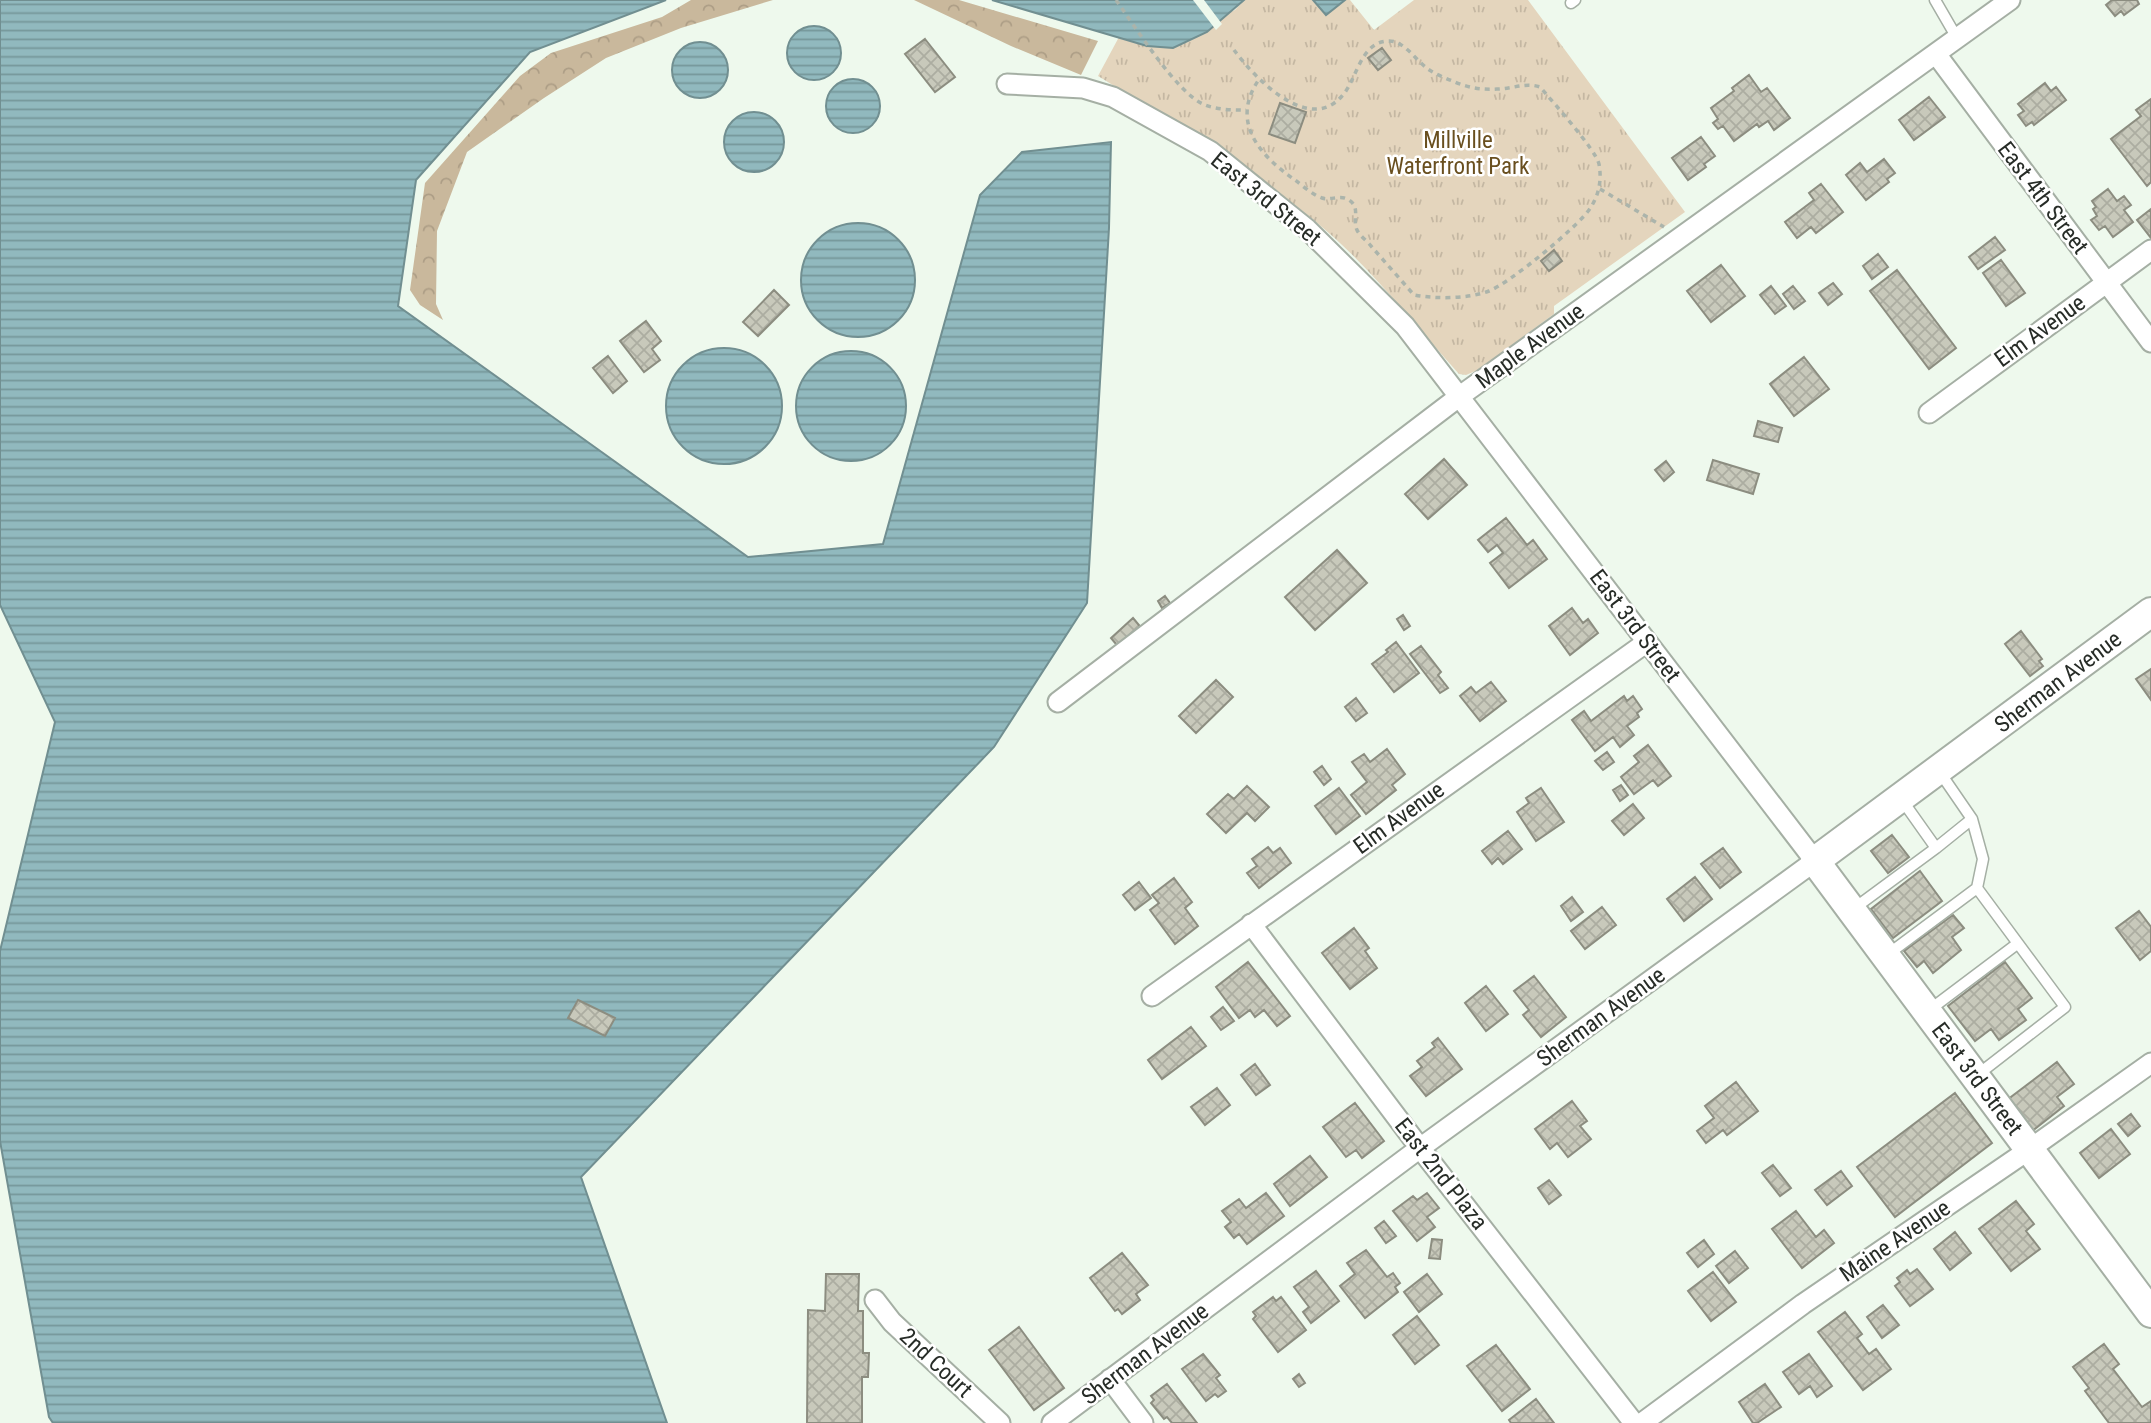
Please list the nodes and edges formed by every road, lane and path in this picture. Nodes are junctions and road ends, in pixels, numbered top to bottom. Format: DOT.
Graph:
graph roads {
  1 [pos="1116,0"];
  2 [pos="1935,0"];
  3 [pos="2010,0"];
  4 [pos="1957,38"];
  5 [pos="1234,50"];
  6 [pos="1936,54"];
  7 [pos="1260,78"];
  8 [pos="1007,84"];
  9 [pos="1246,110"];
  10 [pos="1600,189"];
  11 [pos="1681,237"];
  12 [pos="2151,250"];
  13 [pos="2106,282"];
  14 [pos="2151,342"];
  15 [pos="1460,396"];
  16 [pos="1929,413"];
  17 [pos="2151,612"];
  18 [pos="1647,642"];
  19 [pos="1058,702"];
  20 [pos="1939,771"];
  21 [pos="1900,798"];
  22 [pos="1972,819"];
  23 [pos="1936,848"];
  24 [pos="1815,861"];
  25 [pos="1977,888"];
  26 [pos="1852,910"];
  27 [pos="1251,924"];
  28 [pos="2017,944"];
  29 [pos="1886,956"];
  30 [pos="1152,996"];
  31 [pos="1928,1012"];
  32 [pos="2151,1063"];
  33 [pos="1976,1077"];
  34 [pos="1420,1148"];
  35 [pos="2030,1149"];
  36 [pos="875,1300"];
  37 [pos="2151,1313"];
  38 [pos="1110,1379"];
  39 [pos="1000,1423"];
  40 [pos="1052,1423"];
  41 [pos="1143,1423"];
  42 [pos="1634,1423"];
  43 [pos="1642,1423"];
  1 -- 9 [label="path"];
  2 -- 4 [label="lane"];
  3 -- 4 [label="street, Maple Avenue"];
  4 -- 6 [label="street, Maple Avenue"];
  5 -- 7 [label="path"];
  6 -- 11 [label="street, Maple Avenue"];
  6 -- 13 [label="street, East 4th Street"];
  7 -- 9 [label="path"];
  7 -- 10 [label="path"];
  8 -- 15 [label="street, East 3rd Street"];
  9 -- 10 [label="path"];
  10 -- 11 [label="path"];
  11 -- 15 [label="street, Maple Avenue"];
  12 -- 13 [label="street, Elm Avenue"];
  13 -- 14 [label="street, East 4th Street"];
  13 -- 16 [label="street, Elm Avenue"];
  15 -- 18 [label="street, East 3rd Street"];
  15 -- 19 [label="street, Maple Avenue"];
  17 -- 20 [label="street, Sherman Avenue"];
  18 -- 24 [label="street, East 3rd Street"];
  18 -- 27 [label="street, Elm Avenue"];
  20 -- 21 [label="street, Sherman Avenue"];
  20 -- 22 [label="lane"];
  21 -- 23 [label="lane"];
  21 -- 24 [label="street, Sherman Avenue"];
  22 -- 23 [label="lane"];
  22 -- 25 [label="lane"];
  23 -- 26 [label="lane"];
  24 -- 26 [label="street, East 3rd Street"];
  24 -- 34 [label="street, Sherman Avenue"];
  25 -- 28 [label="lane"];
  25 -- 29 [label="lane"];
  26 -- 29 [label="street, East 3rd Street"];
  27 -- 30 [label="street, Elm Avenue"];
  27 -- 34 [label="street, East 2nd Plaza"];
  28 -- 31 [label="lane"];
  28 -- 33 [label="lane"];
  29 -- 31 [label="street, East 3rd Street"];
  31 -- 33 [label="street, East 3rd Street"];
  32 -- 35 [label="street, Maine Avenue"];
  33 -- 35 [label="street, East 3rd Street"];
  34 -- 38 [label="street, Sherman Avenue"];
  34 -- 42 [label="street, East 2nd Plaza"];
  35 -- 37 [label="street, East 3rd Street"];
  35 -- 43 [label="street, Maine Avenue"];
  36 -- 39 [label="street, 2nd Court"];
  38 -- 40 [label="street, Sherman Avenue"];
  38 -- 41 [label="street"];
}
